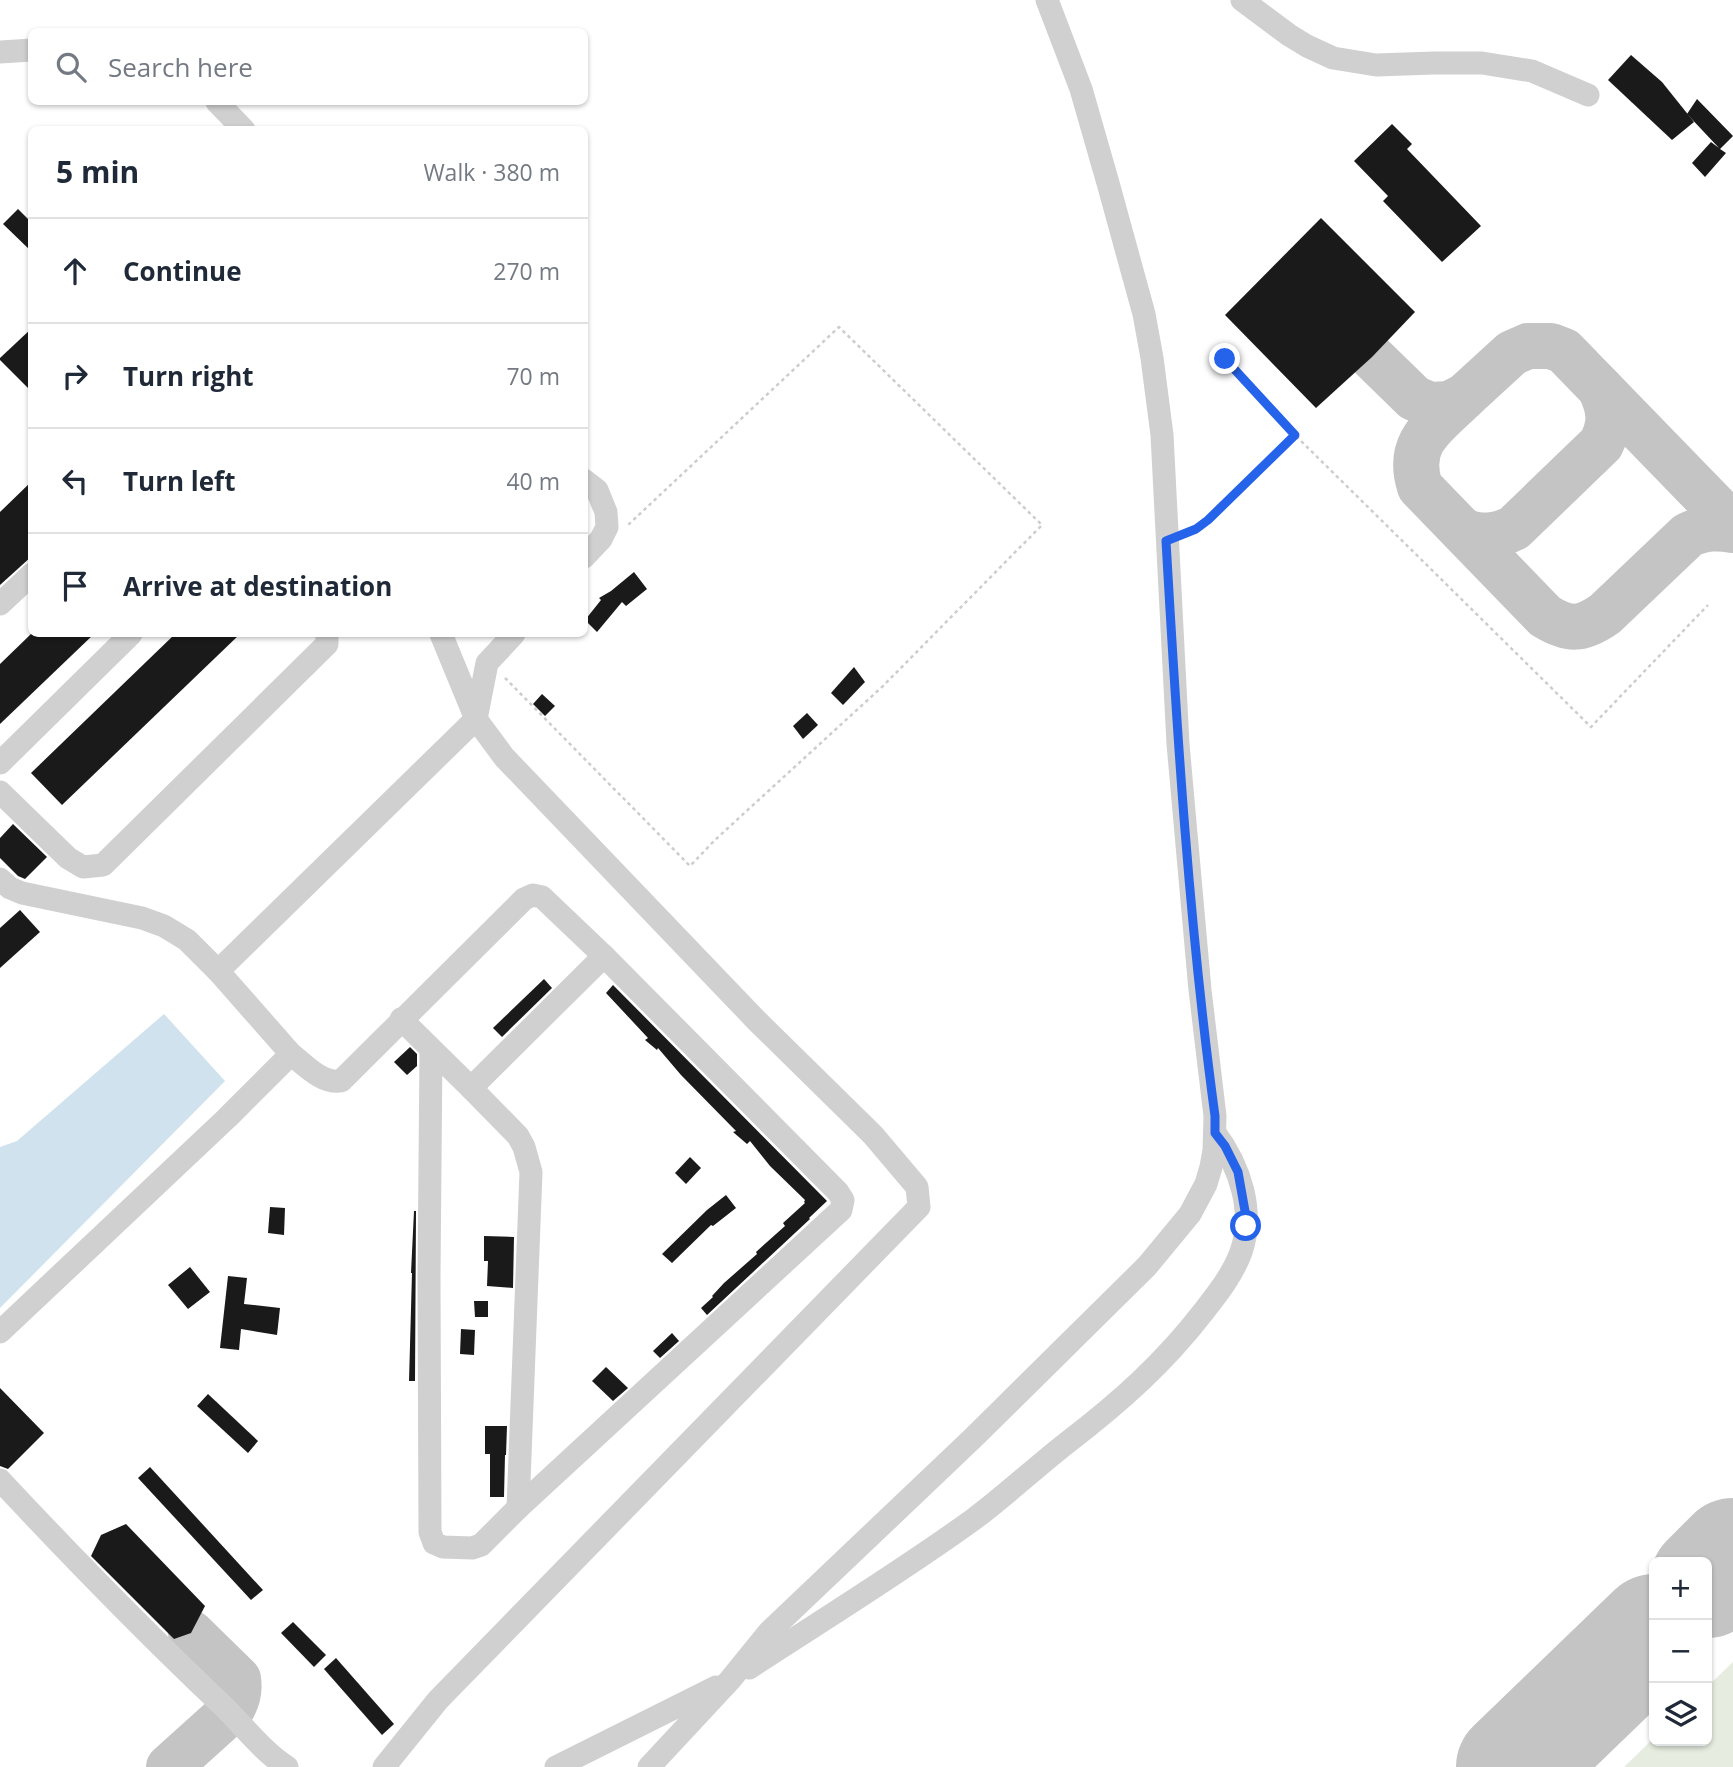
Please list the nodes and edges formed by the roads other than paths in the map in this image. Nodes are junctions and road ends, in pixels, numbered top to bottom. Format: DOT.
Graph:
graph roads {
  1 [pos="1047,0"];
  2 [pos="1242,0"];
  3 [pos="28,50"];
  4 [pos="0,52"];
  5 [pos="1588,95"];
  6 [pos="219,105"];
  7 [pos="240,126"];
  8 [pos="588,483"];
  9 [pos="588,553"];
  10 [pos="28,578"];
  11 [pos="0,604"];
  12 [pos="128,637"];
  13 [pos="327,637"];
  14 [pos="442,637"];
  15 [pos="511,637"];
  16 [pos="475,719"];
  17 [pos="0,763"];
  18 [pos="0,792"];
  19 [pos="0,878"];
  20 [pos="604,956"];
  21 [pos="218,971"];
  22 [pos="401,1019"];
  23 [pos="431,1050"];
  24 [pos="291,1054"];
  25 [pos="471,1088"];
  26 [pos="1215,1133"];
  27 [pos="0,1332"];
  28 [pos="0,1480"];
  29 [pos="518,1508"];
  30 [pos="730,1680"];
  31 [pos="287,1767"];
  32 [pos="384,1767"];
  33 [pos="556,1767"];
  34 [pos="649,1767"];
  1 -- 26 [label="lane"];
  2 -- 5 [label="lane"];
  3 -- 4 [label="lane"];
  6 -- 7 [label="lane"];
  8 -- 9 [label="lane"];
  10 -- 11 [label="lane"];
  12 -- 17 [label="lane"];
  13 -- 18 [label="lane"];
  14 -- 16 [label="lane"];
  15 -- 16 [label="lane"];
  16 -- 21 [label="lane"];
  16 -- 32 [label="lane"];
  19 -- 21 [label="lane"];
  20 -- 22 [label="lane"];
  20 -- 25 [label="lane"];
  20 -- 29 [label="lane"];
  21 -- 24 [label="lane"];
  22 -- 23 [label="lane"];
  22 -- 24 [label="lane"];
  23 -- 25 [label="lane"];
  23 -- 29 [label="lane"];
  24 -- 27 [label="lane"];
  25 -- 29 [label="lane"];
  26 -- 30 [label="lane"];
  26 -- 30 [label="lane"];
  28 -- 31 [label="lane"];
  30 -- 33 [label="lane"];
  30 -- 34 [label="lane"];
}
